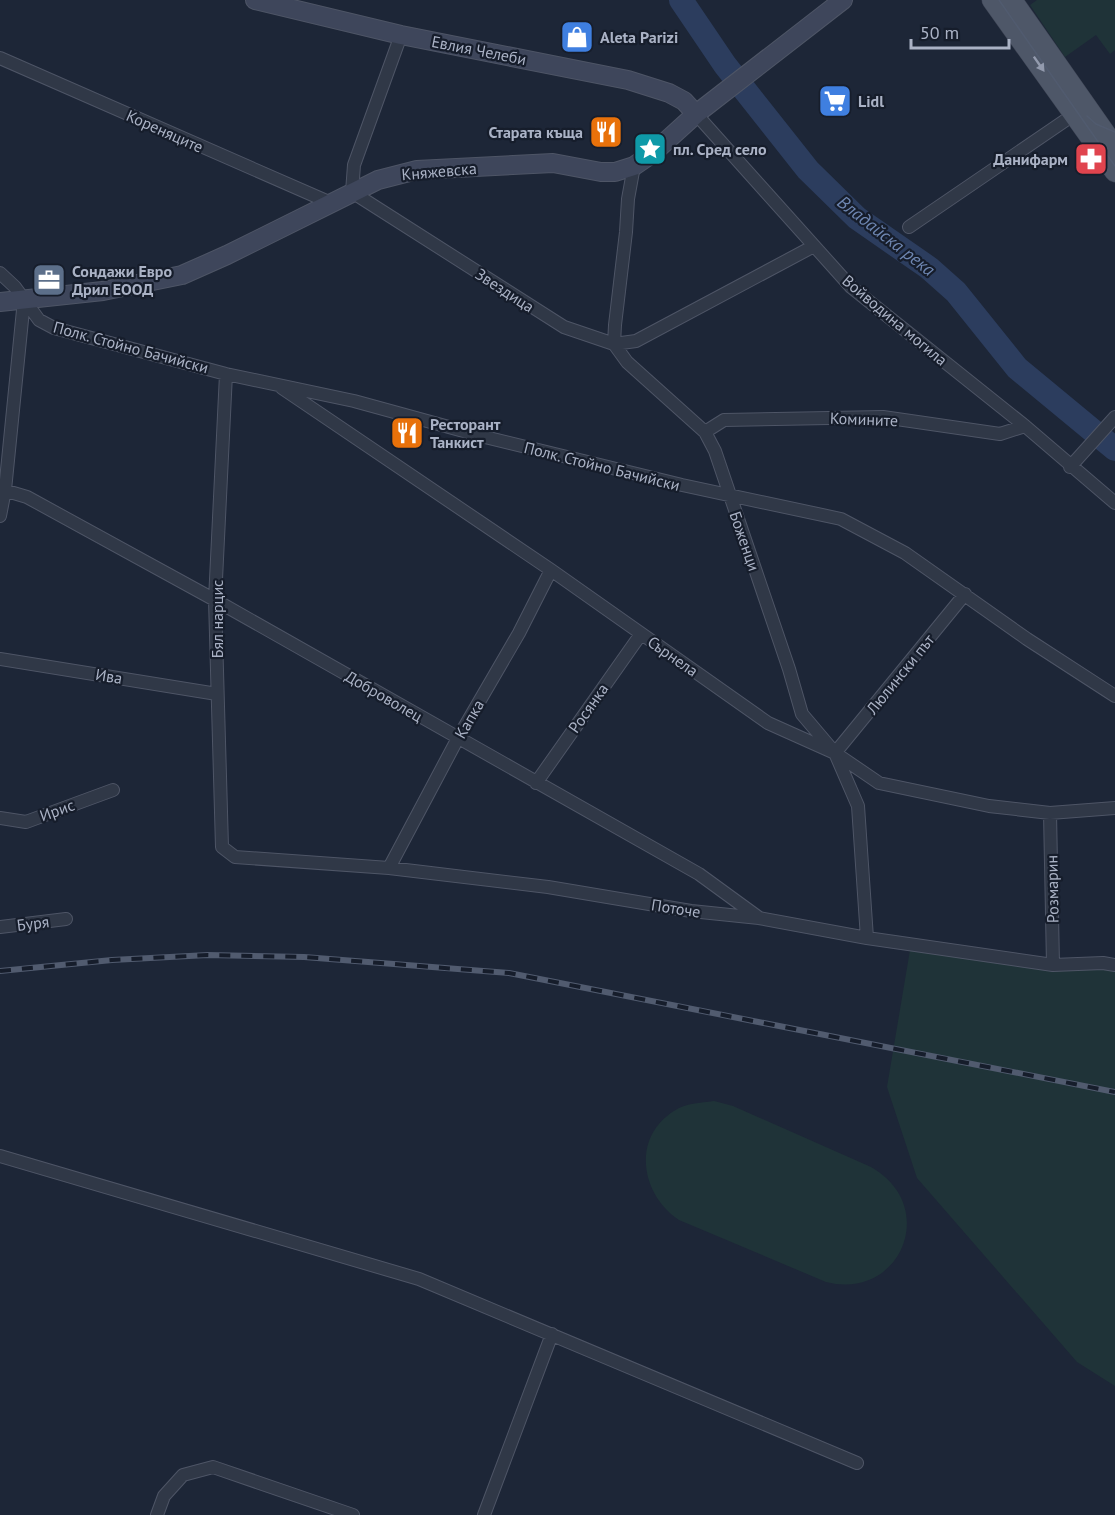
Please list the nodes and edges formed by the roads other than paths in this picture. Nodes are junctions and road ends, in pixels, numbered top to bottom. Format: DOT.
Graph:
graph roads {
  1 [pos="255,0"];
  2 [pos="843,0"];
  3 [pos="992,0"];
  4 [pos="1012,0"];
  5 [pos="401,35"];
  6 [pos="0,58"];
  7 [pos="1080,110"];
  8 [pos="696,114"];
  9 [pos="1115,147"];
  10 [pos="634,166"];
  11 [pos="1115,172"];
  12 [pos="352,192"];
  13 [pos="331,203"];
  14 [pos="909,227"];
  15 [pos="814,246"];
  16 [pos="0,273"];
  17 [pos="24,300"];
  18 [pos="0,302"];
  19 [pos="614,344"];
  20 [pos="226,374"];
  21 [pos="276,384"];
  22 [pos="1113,419"];
  23 [pos="1025,426"];
  24 [pos="705,432"];
  25 [pos="1074,462"];
  26 [pos="3,489"];
  27 [pos="730,496"];
  28 [pos="1115,503"];
  29 [pos="0,516"];
  30 [pos="551,570"];
  31 [pos="965,594"];
  32 [pos="215,600"];
  33 [pos="641,634"];
  34 [pos="0,658"];
  35 [pos="217,694"];
  36 [pos="1115,696"];
  37 [pos="458,738"];
  38 [pos="835,753"];
  39 [pos="536,783"];
  40 [pos="113,790"];
  41 [pos="1115,808"];
  42 [pos="1050,813"];
  43 [pos="0,818"];
  44 [pos="235,857"];
  45 [pos="389,868"];
  46 [pos="759,918"];
  47 [pos="66,919"];
  48 [pos="0,927"];
  49 [pos="867,938"];
  50 [pos="1115,964"];
  51 [pos="1053,965"];
  52 [pos="0,1156"];
  53 [pos="552,1335"];
  54 [pos="857,1463"];
  55 [pos="157,1515"];
  56 [pos="353,1515"];
  57 [pos="484,1515"];
  1 -- 5 [label="street, Евлия Челеби"];
  2 -- 8 [label="street, Княжевска"];
  3 -- 7 [label="main road, one-way"];
  4 -- 7 [label="main road"];
  5 -- 8 [label="street, Евлия Челеби"];
  5 -- 12 [label="street"];
  6 -- 13 [label="street, Кореняците"];
  7 -- 9 [label="main road"];
  7 -- 11 [label="main road"];
  7 -- 14 [label="street"];
  8 -- 10 [label="street, Княжевска"];
  8 -- 15 [label="street, Войводина могила"];
  10 -- 12 [label="street, Княжевска"];
  10 -- 19 [label="street"];
  12 -- 13 [label="street, Княжевска"];
  12 -- 19 [label="street, Звездица"];
  13 -- 17 [label="street, Княжевска"];
  15 -- 19 [label="street"];
  15 -- 23 [label="street, Войводина могила"];
  16 -- 17 [label="street, Полк. Стойно Бачийски"];
  17 -- 18 [label="street, Княжевска"];
  17 -- 20 [label="street, Полк. Стойно Бачийски"];
  17 -- 26 [label="street"];
  19 -- 24 [label="street, Боженци"];
  20 -- 21 [label="street, Полк. Стойно Бачийски"];
  20 -- 32 [label="street, Бял нарцис"];
  21 -- 27 [label="street, Полк. Стойно Бачийски"];
  21 -- 30 [label="street, Сърнела"];
  22 -- 25 [label="street"];
  23 -- 24 [label="street, Комините"];
  23 -- 25 [label="street, Войводина могила"];
  24 -- 27 [label="street, Боженци"];
  25 -- 28 [label="street, Войводина могила"];
  26 -- 29 [label="street"];
  26 -- 32 [label="street, Доброволец"];
  27 -- 31 [label="street, Полк. Стойно Бачийски"];
  27 -- 38 [label="street, Боженци"];
  30 -- 33 [label="street, Сърнела"];
  30 -- 37 [label="street, Капка"];
  31 -- 36 [label="street, Полк. Стойно Бачийски"];
  31 -- 38 [label="street, Люлински път"];
  32 -- 35 [label="street, Бял нарцис"];
  32 -- 37 [label="street, Доброволец"];
  33 -- 38 [label="street, Сърнела"];
  33 -- 39 [label="street, Росянка"];
  34 -- 35 [label="street, Ива"];
  35 -- 44 [label="street, Бял нарцис"];
  37 -- 39 [label="street, Доброволец"];
  37 -- 45 [label="street, Капка"];
  38 -- 42 [label="street, Сърнела"];
  38 -- 49 [label="street, Боженци"];
  39 -- 46 [label="street, Доброволец"];
  40 -- 43 [label="street, Ирис"];
  41 -- 42 [label="street, Сърнела"];
  42 -- 51 [label="street, Розмарин"];
  44 -- 45 [label="street, Поточе"];
  45 -- 46 [label="street, Поточе"];
  46 -- 49 [label="street, Поточе"];
  47 -- 48 [label="street, Буря"];
  49 -- 51 [label="street, Поточе"];
  50 -- 51 [label="street, Поточе"];
  52 -- 53 [label="street"];
  53 -- 54 [label="street"];
  53 -- 57 [label="street"];
  55 -- 56 [label="street"];
}
